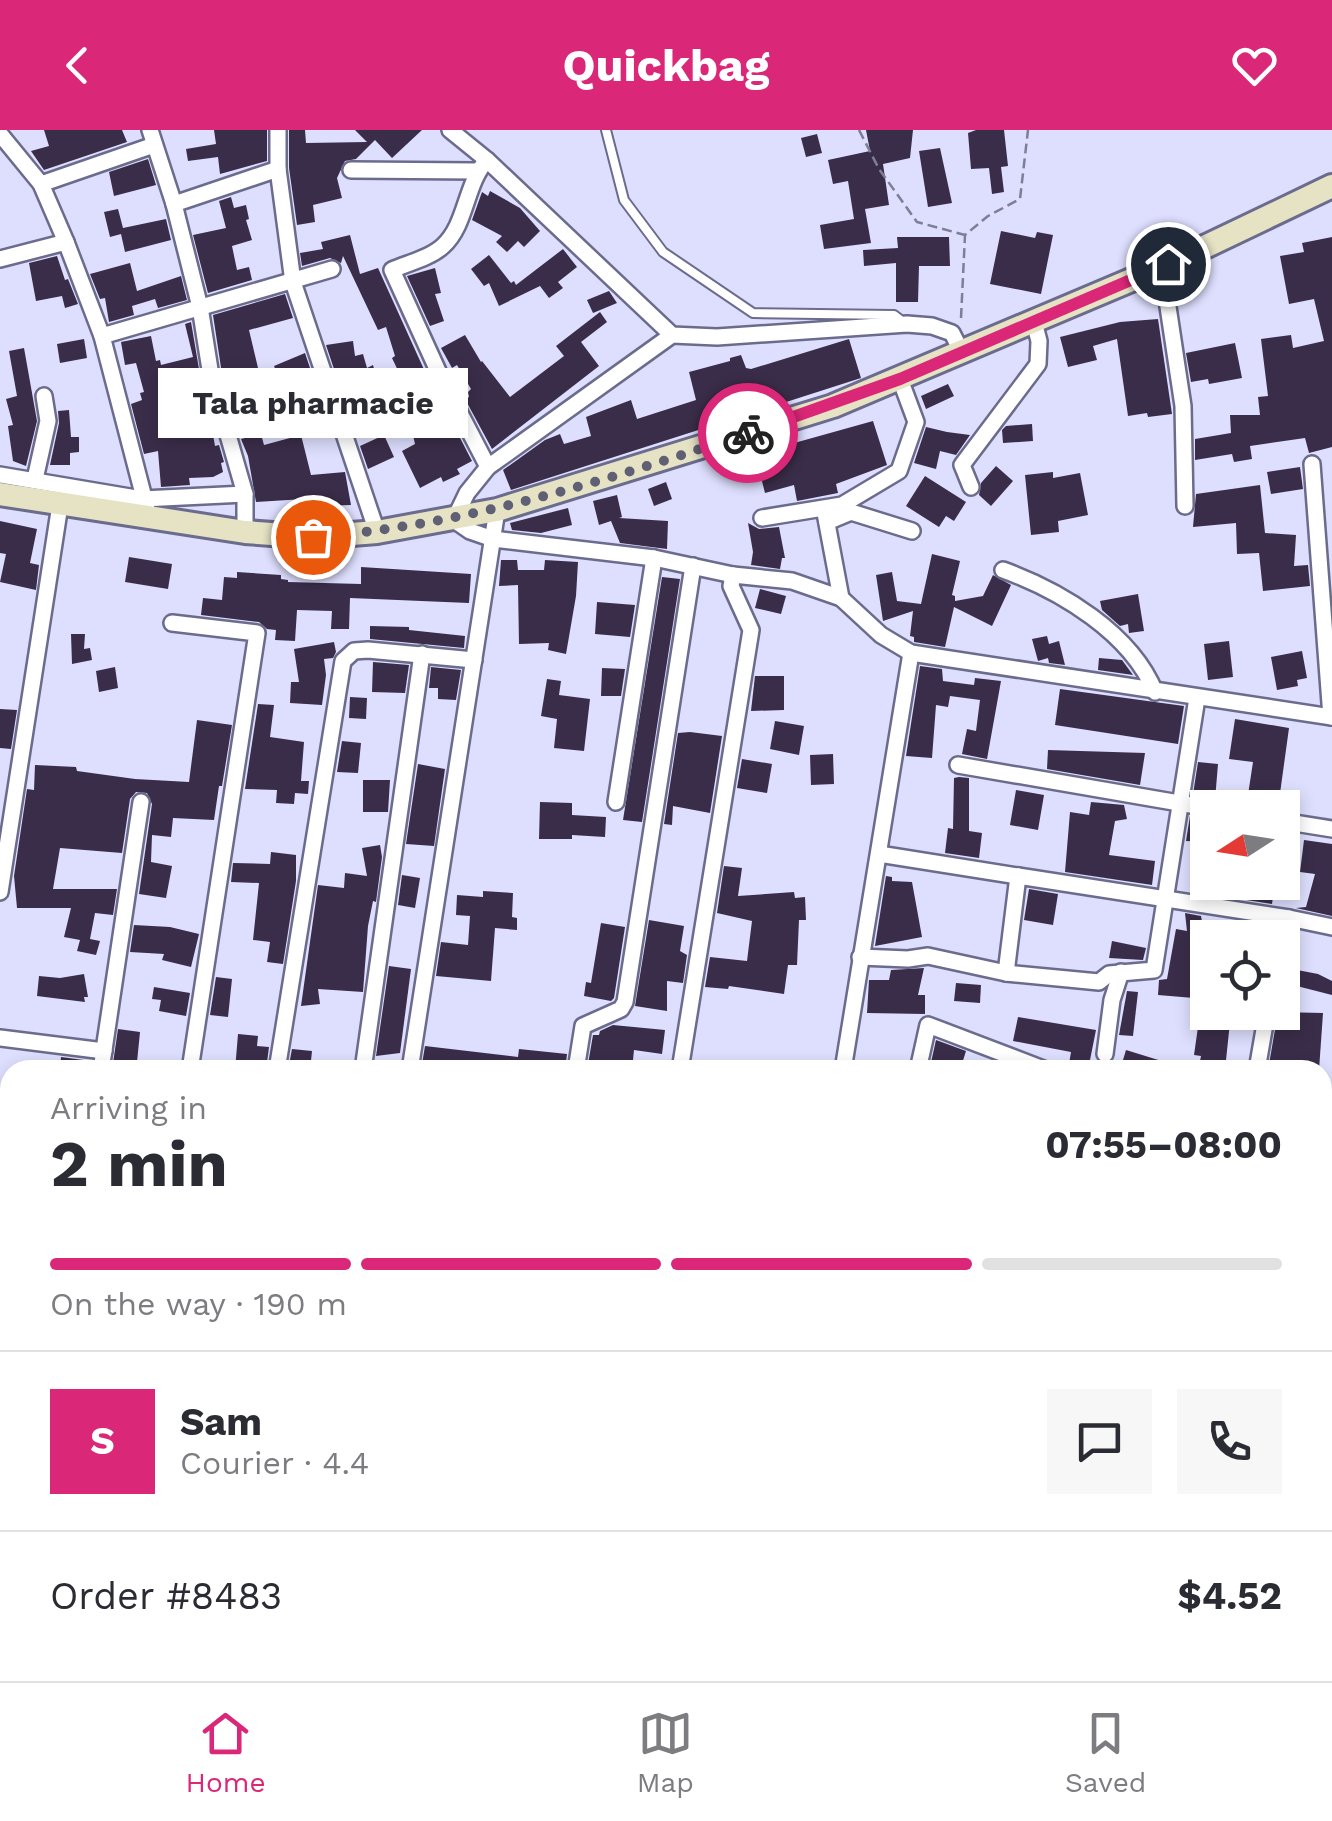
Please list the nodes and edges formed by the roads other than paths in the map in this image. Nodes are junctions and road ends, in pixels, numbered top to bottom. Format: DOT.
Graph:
graph roads {
  1 [pos="278,130"];
  2 [pos="450,130"];
  3 [pos="606,130"];
  4 [pos="0,134"];
  5 [pos="152,137"];
  6 [pos="482,166"];
  7 [pos="278,169"];
  8 [pos="351,170"];
  9 [pos="40,184"];
  10 [pos="1331,191"];
  11 [pos="174,204"];
  12 [pos="66,242"];
  13 [pos="0,259"];
  14 [pos="1162,266"];
  15 [pos="332,269"];
  16 [pos="294,282"];
  17 [pos="200,307"];
  18 [pos="1034,322"];
  19 [pos="907,324"];
  20 [pos="672,334"];
  21 [pos="102,336"];
  22 [pos="962,353"];
  23 [pos="900,379"];
  24 [pos="44,396"];
  25 [pos="1312,464"];
  26 [pos="488,466"];
  27 [pos="0,475"];
  28 [pos="35,479"];
  29 [pos="972,487"];
  30 [pos="0,494"];
  31 [pos="244,494"];
  32 [pos="60,505"];
  33 [pos="1185,506"];
  34 [pos="146,508"];
  35 [pos="497,510"];
  36 [pos="826,516"];
  37 [pos="762,518"];
  38 [pos="454,520"];
  39 [pos="912,531"];
  40 [pos="245,532"];
  41 [pos="377,532"];
  42 [pos="492,540"];
  43 [pos="654,558"];
  44 [pos="694,566"];
  45 [pos="1003,570"];
  46 [pos="734,575"];
  47 [pos="841,598"];
  48 [pos="172,623"];
  49 [pos="910,653"];
  50 [pos="422,654"];
  51 [pos="474,660"];
  52 [pos="1156,692"];
  53 [pos="1197,698"];
  54 [pos="1332,717"];
  55 [pos="958,765"];
  56 [pos="141,802"];
  57 [pos="616,802"];
  58 [pos="1179,803"];
  59 [pos="1190,805"];
  60 [pos="1300,824"];
  61 [pos="1332,829"];
  62 [pos="879,854"];
  63 [pos="1018,876"];
  64 [pos="0,892"];
  65 [pos="1168,900"];
  66 [pos="1289,918"];
  67 [pos="1332,927"];
  68 [pos="860,957"];
  69 [pos="1122,972"];
  70 [pos="1006,974"];
  71 [pos="1264,1030"];
  72 [pos="0,1038"];
  73 [pos="104,1051"];
  74 [pos="1105,1054"];
  75 [pos="103,1060"];
  76 [pos="192,1060"];
  77 [pos="279,1060"];
  78 [pos="364,1060"];
  79 [pos="412,1060"];
  80 [pos="578,1060"];
  81 [pos="682,1060"];
  82 [pos="845,1060"];
  83 [pos="920,1060"];
  84 [pos="1020,1060"];
  85 [pos="1259,1060"];
  1 -- 7 [label="street"];
  2 -- 6 [label="street"];
  3 -- 19 [label="lane"];
  4 -- 9 [label="street"];
  5 -- 9 [label="street"];
  5 -- 11 [label="street"];
  6 -- 8 [label="street"];
  6 -- 20 [label="street"];
  6 -- 26 [label="street"];
  7 -- 11 [label="street"];
  7 -- 16 [label="street"];
  9 -- 12 [label="street"];
  10 -- 14 [label="main road"];
  11 -- 17 [label="street"];
  12 -- 13 [label="street"];
  12 -- 21 [label="street"];
  14 -- 18 [label="main road"];
  14 -- 33 [label="street"];
  15 -- 16 [label="street"];
  16 -- 17 [label="street"];
  16 -- 41 [label="street"];
  17 -- 21 [label="street"];
  17 -- 31 [label="street"];
  18 -- 22 [label="main road"];
  18 -- 29 [label="street"];
  19 -- 20 [label="street"];
  19 -- 22 [label="street"];
  20 -- 26 [label="street"];
  21 -- 34 [label="street"];
  22 -- 23 [label="main road"];
  23 -- 35 [label="main road"];
  23 -- 36 [label="street"];
  24 -- 28 [label="street"];
  25 -- 54 [label="street"];
  26 -- 38 [label="street"];
  27 -- 28 [label="street"];
  28 -- 34 [label="street"];
  30 -- 32 [label="main road"];
  31 -- 34 [label="street"];
  31 -- 40 [label="street"];
  32 -- 34 [label="main road"];
  32 -- 64 [label="street"];
  34 -- 40 [label="main road"];
  35 -- 38 [label="main road"];
  35 -- 42 [label="street"];
  36 -- 37 [label="street"];
  36 -- 39 [label="street"];
  36 -- 47 [label="street"];
  38 -- 41 [label="main road"];
  38 -- 42 [label="street"];
  40 -- 41 [label="main road"];
  42 -- 43 [label="street"];
  42 -- 51 [label="street"];
  43 -- 44 [label="street"];
  43 -- 57 [label="street"];
  44 -- 46 [label="street"];
  44 -- 80 [label="street"];
  45 -- 52 [label="street"];
  46 -- 47 [label="street"];
  46 -- 81 [label="street"];
  47 -- 49 [label="street"];
  48 -- 76 [label="street"];
  49 -- 52 [label="street"];
  49 -- 62 [label="street"];
  50 -- 51 [label="street"];
  50 -- 77 [label="street"];
  50 -- 78 [label="street"];
  51 -- 79 [label="street"];
  52 -- 53 [label="street"];
  53 -- 54 [label="street"];
  53 -- 58 [label="street"];
  55 -- 58 [label="street"];
  56 -- 73 [label="street"];
  58 -- 59 [label="street"];
  58 -- 65 [label="street"];
  60 -- 61 [label="street"];
  62 -- 63 [label="street"];
  62 -- 68 [label="street"];
  63 -- 65 [label="street"];
  63 -- 70 [label="street"];
  65 -- 66 [label="street"];
  65 -- 69 [label="street"];
  66 -- 67 [label="street"];
  68 -- 70 [label="street"];
  68 -- 82 [label="street"];
  69 -- 70 [label="street"];
  69 -- 74 [label="street"];
  71 -- 85 [label="street"];
  72 -- 73 [label="street"];
  73 -- 75 [label="street"];
  83 -- 84 [label="street"];
}
